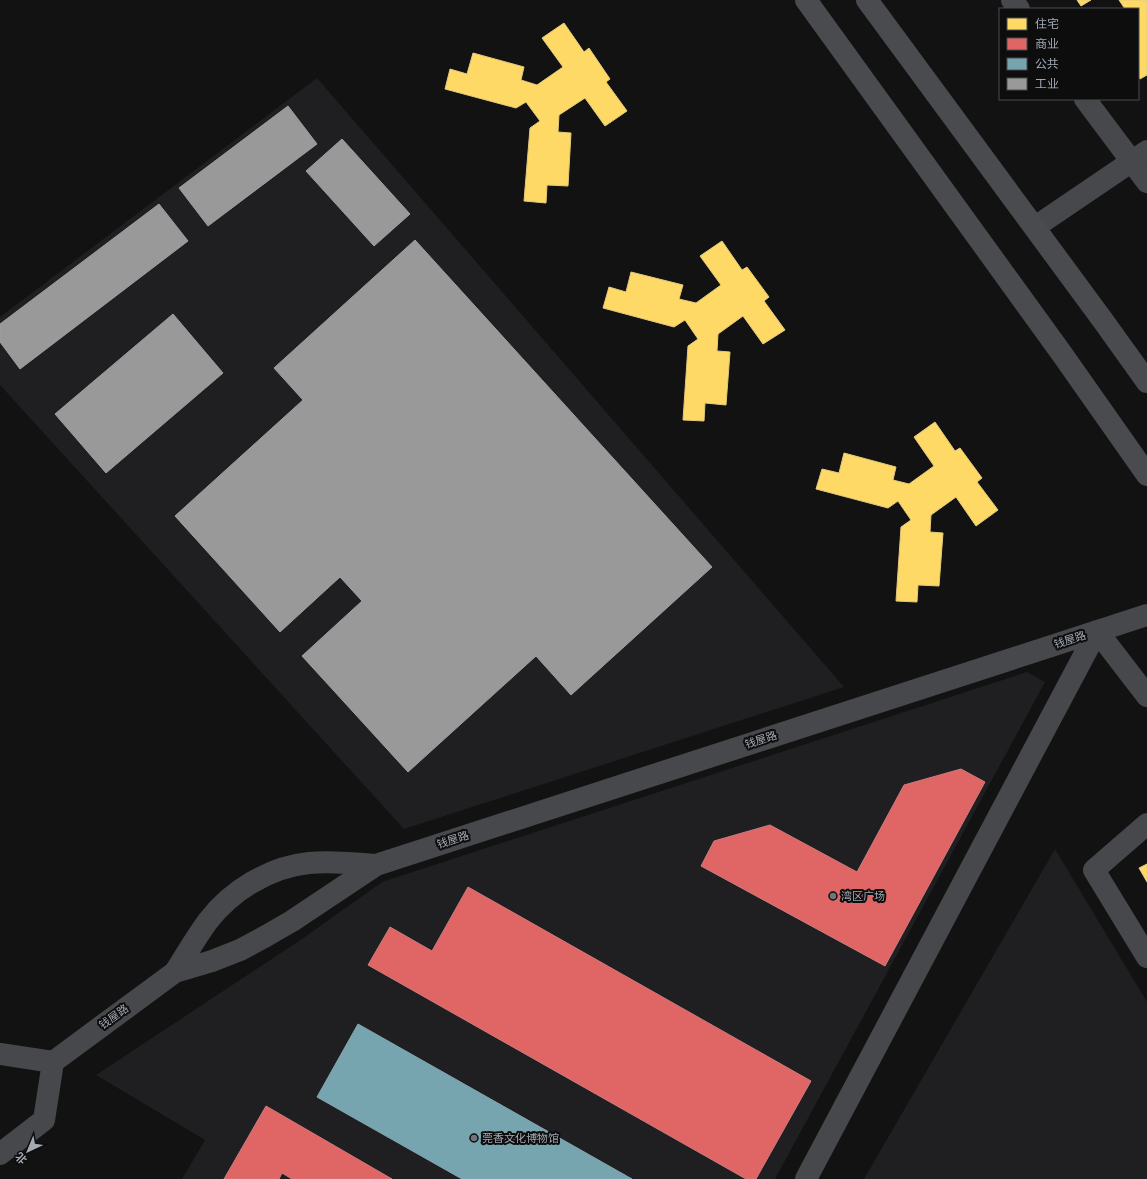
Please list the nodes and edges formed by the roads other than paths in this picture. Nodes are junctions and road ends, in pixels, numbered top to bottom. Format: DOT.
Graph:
graph roads {
  1 [pos="806,0"];
  2 [pos="867,0"];
  3 [pos="1012,0"];
  4 [pos="1018,8"];
  5 [pos="1086,100"];
  6 [pos="1139,157"];
  7 [pos="1147,182"];
  8 [pos="1035,227"];
  9 [pos="1147,382"];
  10 [pos="1147,475"];
  11 [pos="1147,615"];
  12 [pos="1097,631"];
  13 [pos="1147,696"];
  14 [pos="1147,824"];
  15 [pos="376,865"];
  16 [pos="1147,957"];
  17 [pos="175,972"];
  18 [pos="0,1054"];
  19 [pos="53,1062"];
  20 [pos="0,1154"];
  21 [pos="806,1179"];
  1 -- 10 [label="main road"];
  2 -- 8 [label="main road"];
  3 -- 4 [label="street"];
  5 -- 6 [label="street"];
  6 -- 7 [label="street"];
  6 -- 8 [label="street"];
  8 -- 9 [label="main road"];
  11 -- 12 [label="street, 钱屋路"];
  12 -- 13 [label="street"];
  12 -- 15 [label="street, 钱屋路"];
  12 -- 21 [label="street"];
  14 -- 16 [label="street"];
  15 -- 17 [label="street, 钱屋路"];
  15 -- 17 [label="street, 钱屋路"];
  17 -- 19 [label="street, 钱屋路"];
  18 -- 19 [label="street"];
  19 -- 20 [label="street"];
}
